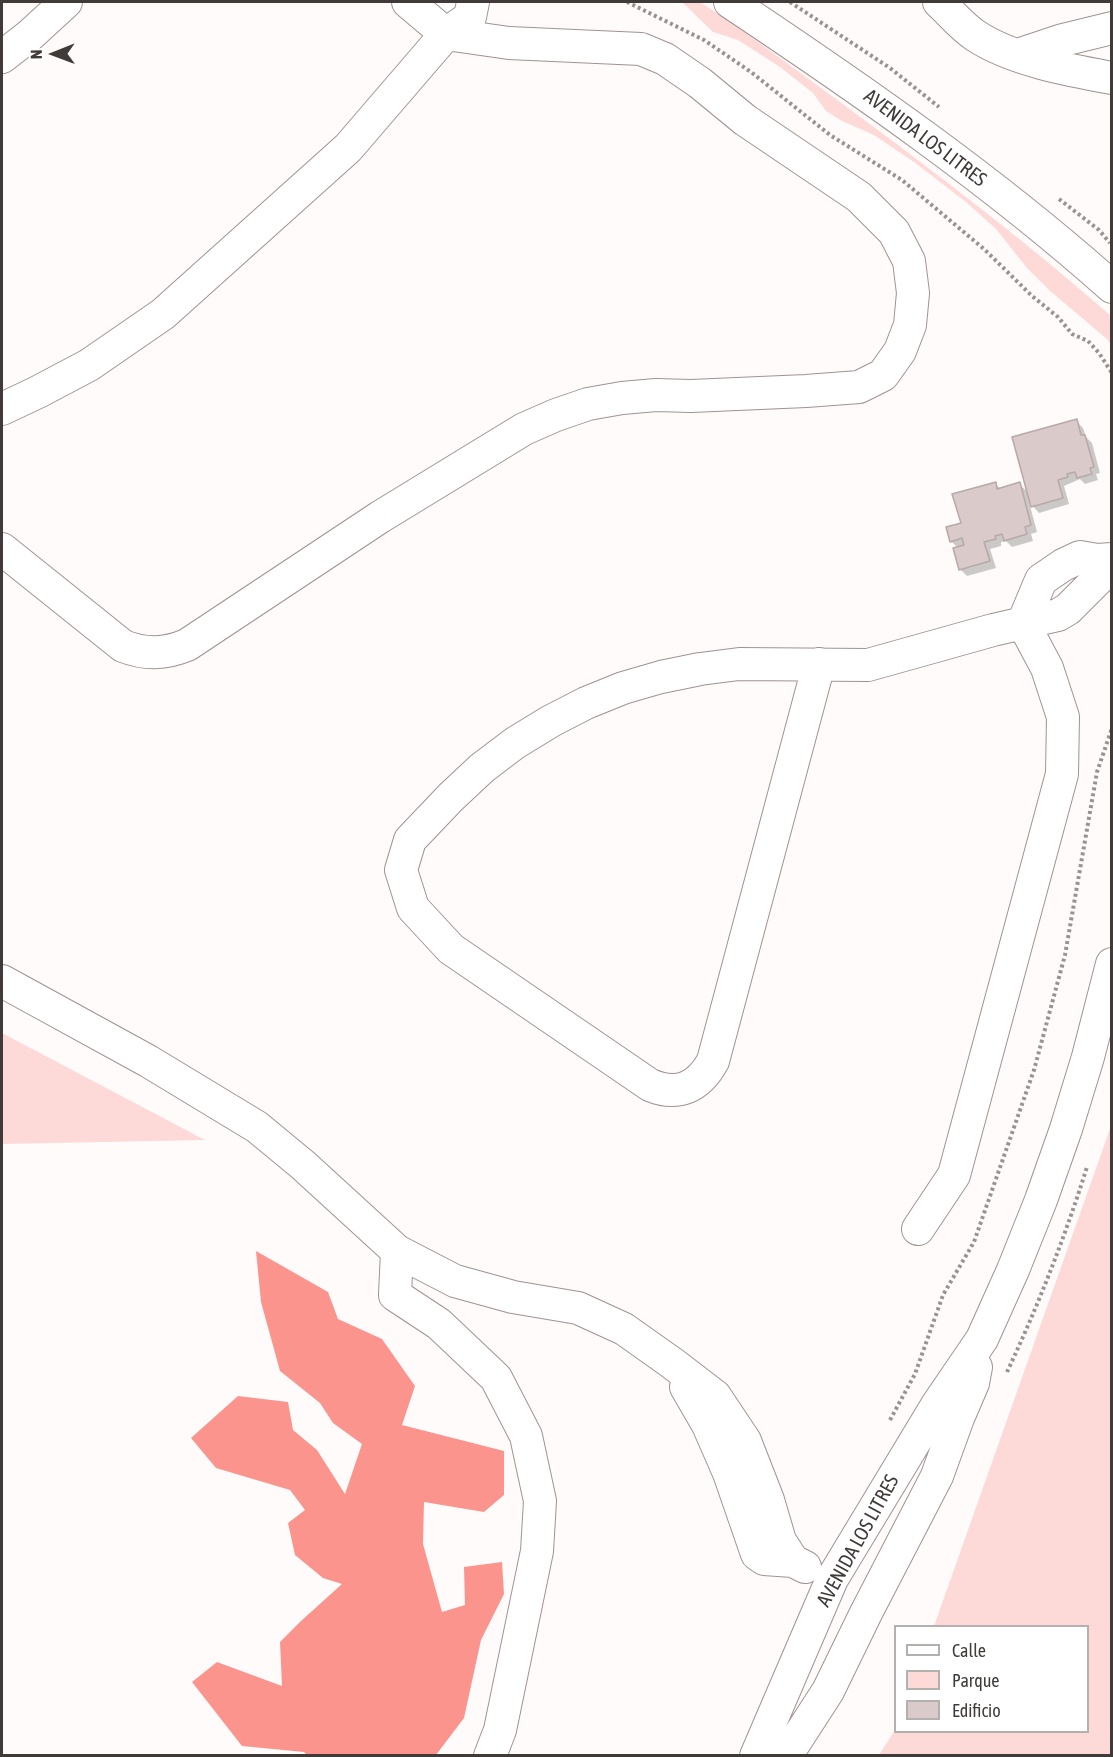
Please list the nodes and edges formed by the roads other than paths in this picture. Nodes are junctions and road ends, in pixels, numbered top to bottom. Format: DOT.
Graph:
graph roads {
  1 [pos="66,2"];
  2 [pos="408,2"];
  3 [pos="445,2"];
  4 [pos="473,2"];
  5 [pos="730,2"];
  6 [pos="939,2"];
  7 [pos="1112,28"];
  8 [pos="446,34"];
  9 [pos="1018,55"];
  10 [pos="2,57"];
  11 [pos="1112,78"];
  12 [pos="1112,287"];
  13 [pos="2,409"];
  14 [pos="2,549"];
  15 [pos="1104,559"];
  16 [pos="1023,623"];
  17 [pos="819,664"];
  18 [pos="1112,964"];
  19 [pos="2,981"];
  20 [pos="918,1228"];
  21 [pos="397,1251"];
  22 [pos="982,1339"];
  23 [pos="905,1458"];
  24 [pos="937,1476"];
  25 [pos="832,1580"];
  26 [pos="771,1723"];
  27 [pos="790,1749"];
  28 [pos="490,1755"];
  29 [pos="756,1755"];
  1 -- 10 [label="street"];
  2 -- 8 [label="street"];
  3 -- 8 [label="street"];
  4 -- 8 [label="street"];
  5 -- 12 [label="street, AVENIDA LOS LITRES"];
  6 -- 9 [label="street"];
  7 -- 9 [label="street"];
  8 -- 13 [label="street"];
  8 -- 14 [label="street"];
  9 -- 11 [label="street"];
  15 -- 16 [label="street"];
  16 -- 17 [label="street"];
  16 -- 20 [label="street"];
  17 -- 17 [label="street"];
  18 -- 22 [label="street, AVENIDA LOS LITRES"];
  19 -- 21 [label="street"];
  21 -- 25 [label="street"];
  21 -- 28 [label="street"];
  22 -- 23 [label="street, AVENIDA LOS LITRES"];
  22 -- 24 [label="street, AVENIDA LOS LITRES"];
  23 -- 24 [label="street"];
  23 -- 25 [label="street, AVENIDA LOS LITRES"];
  24 -- 27 [label="street, AVENIDA LOS LITRES"];
  25 -- 26 [label="street, AVENIDA LOS LITRES"];
  26 -- 27 [label="street"];
  26 -- 29 [label="street, AVENIDA LOS LITRES"];
}
